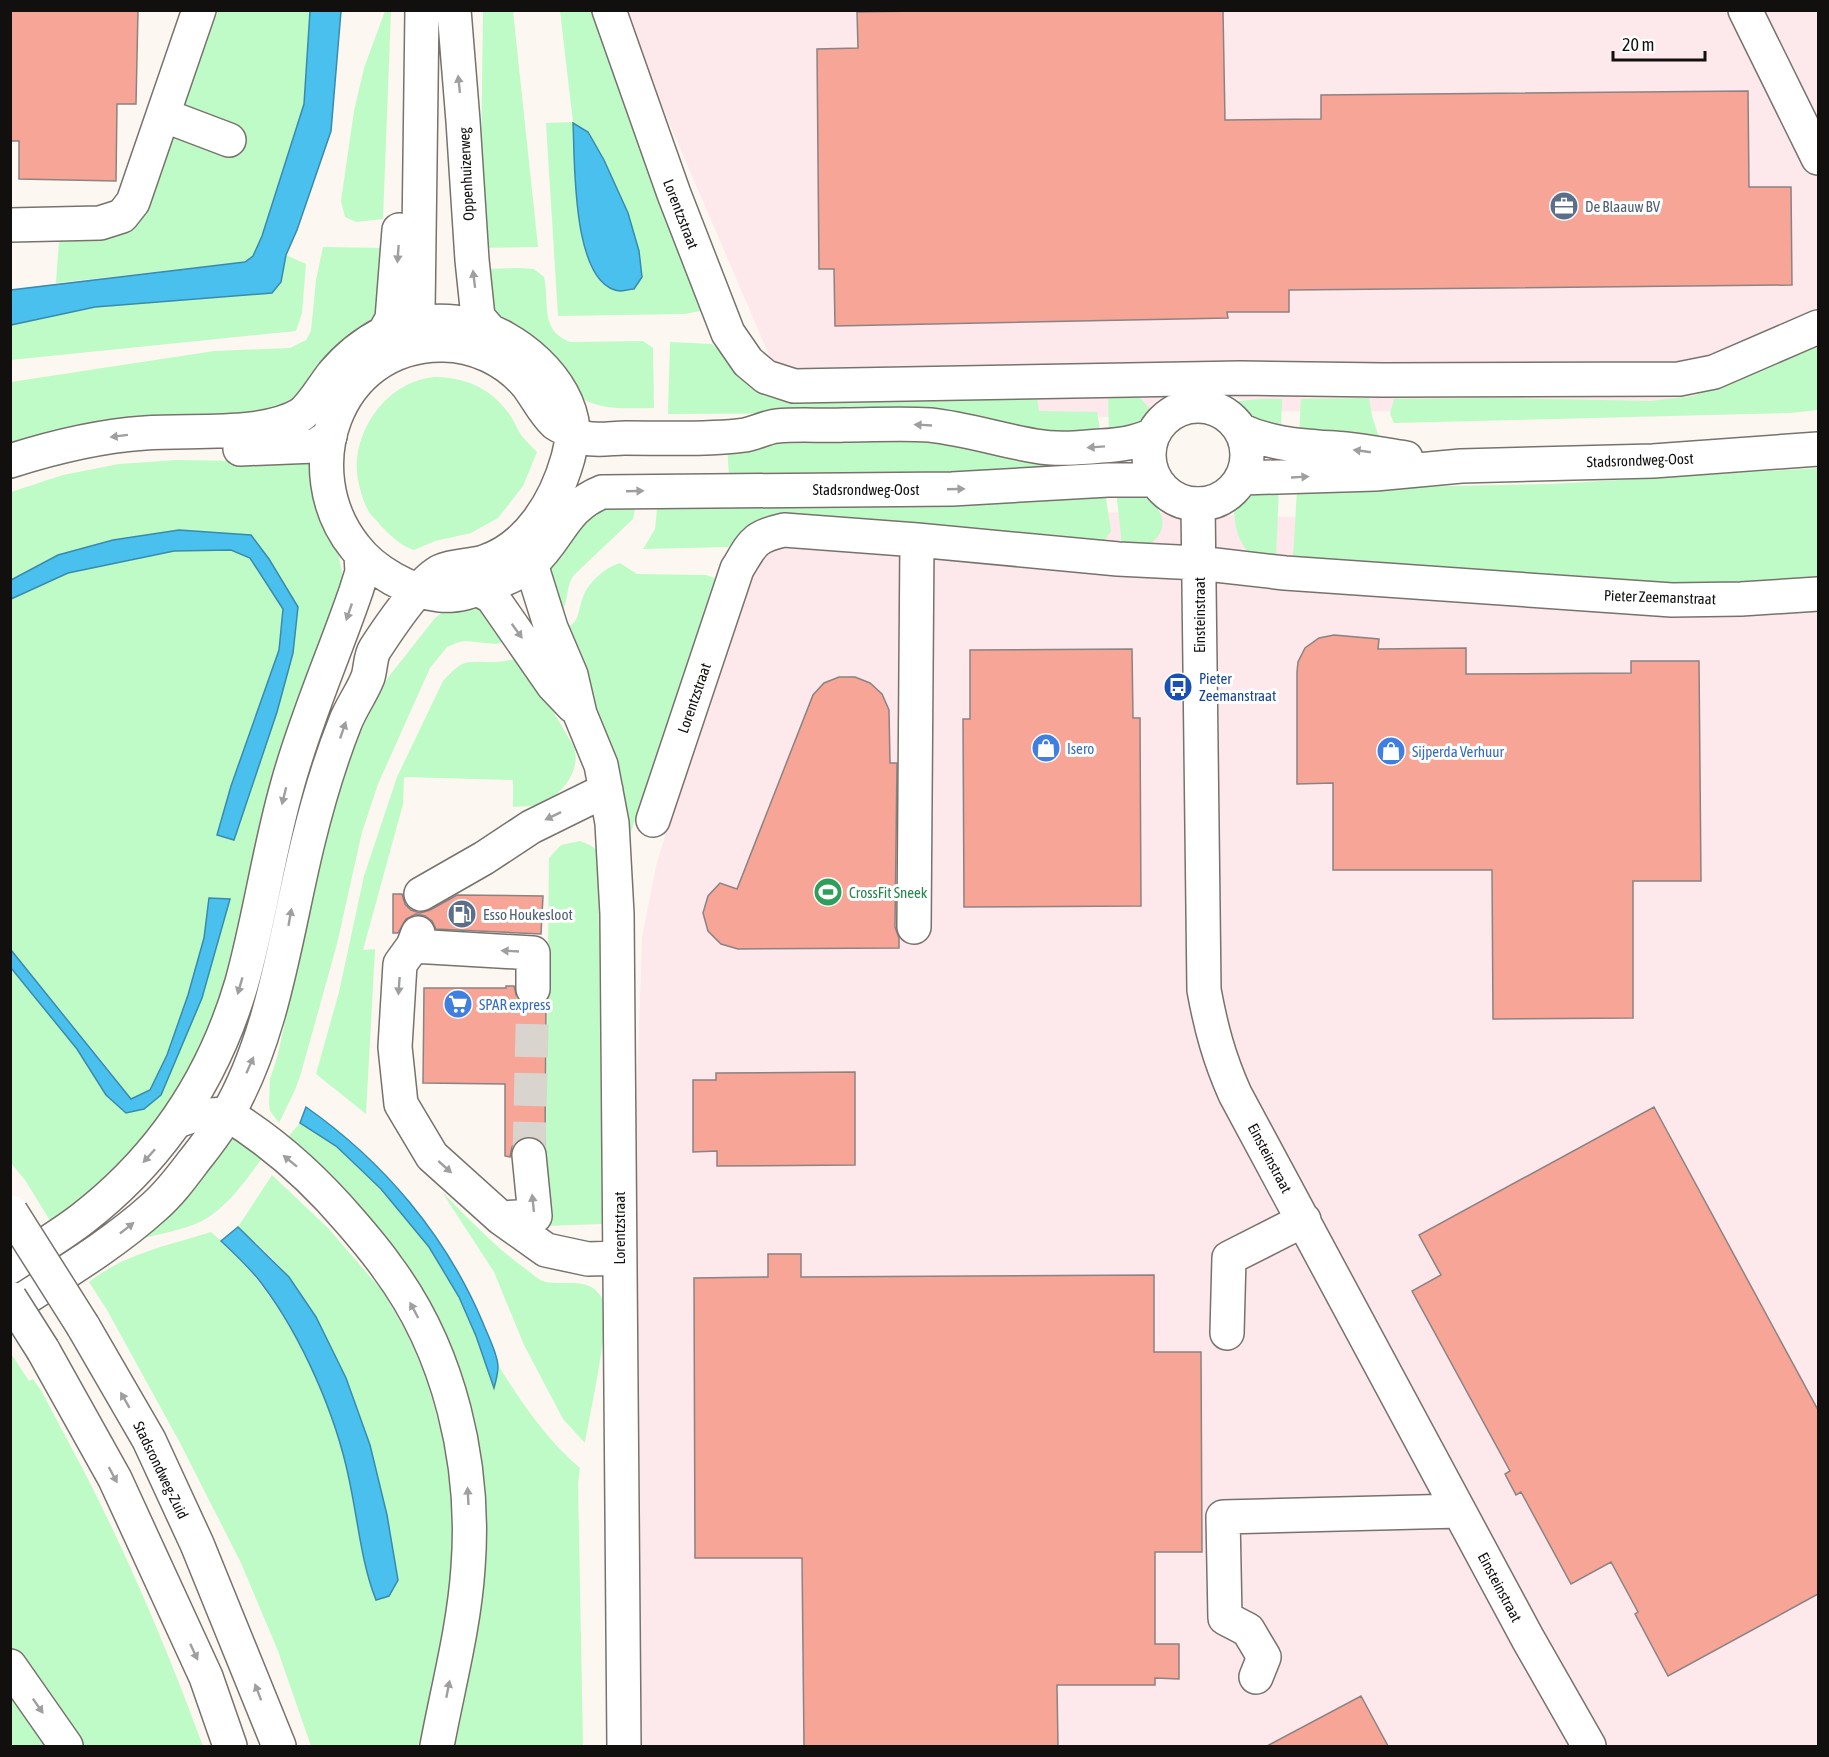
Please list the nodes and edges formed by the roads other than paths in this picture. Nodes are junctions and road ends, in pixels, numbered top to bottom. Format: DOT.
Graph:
graph roads {
  1 [pos="199,10"];
  2 [pos="422,10"];
  3 [pos="454,10"];
  4 [pos="609,10"];
  5 [pos="1745,10"];
  6 [pos="163,115"];
  7 [pos="229,140"];
  8 [pos="1818,158"];
  9 [pos="10,225"];
  10 [pos="1818,327"];
  11 [pos="491,332"];
  12 [pos="400,336"];
  13 [pos="570,418"];
  14 [pos="1240,430"];
  15 [pos="177,432"];
  16 [pos="1153,435"];
  17 [pos="330,436"];
  18 [pos="1818,449"];
  19 [pos="10,461"];
  20 [pos="1461,466"];
  21 [pos="1241,478"];
  22 [pos="1156,480"];
  23 [pos="1198,504"];
  24 [pos="917,540"];
  25 [pos="752,544"];
  26 [pos="526,553"];
  27 [pos="361,555"];
  28 [pos="1198,563"];
  29 [pos="478,589"];
  30 [pos="430,592"];
  31 [pos="1818,594"];
  32 [pos="580,714"];
  33 [pos="606,790"];
  34 [pos="653,820"];
  35 [pos="421,894"];
  36 [pos="914,927"];
  37 [pos="533,988"];
  38 [pos="227,1114"];
  39 [pos="177,1121"];
  40 [pos="529,1155"];
  41 [pos="11,1212"];
  42 [pos="501,1218"];
  43 [pos="1304,1220"];
  44 [pos="619,1258"];
  45 [pos="10,1266"];
  46 [pos="10,1298"];
  47 [pos="10,1308"];
  48 [pos="1227,1333"];
  49 [pos="1459,1511"];
  50 [pos="10,1666"];
  51 [pos="1256,1677"];
  52 [pos="66,1746"];
  53 [pos="230,1746"];
  54 [pos="279,1746"];
  55 [pos="437,1746"];
  56 [pos="624,1746"];
  57 [pos="1589,1746"];
  1 -- 6 [label="main road"];
  2 -- 12 [label="main road, one-way"];
  11 -- 3 [label="main road, Oppenhuizerweg, one-way"];
  4 -- 10 [label="main road, Lorentzstraat"];
  5 -- 8 [label="main road"];
  6 -- 7 [label="main road"];
  6 -- 9 [label="main road"];
  11 -- 12 [label="main road"];
  11 -- 13 [label="main road"];
  12 -- 13 [label="main road"];
  12 -- 15 [label="main road"];
  12 -- 17 [label="main road"];
  16 -- 13 [label="main road, one-way"];
  13 -- 26 [label="main road"];
  14 -- 16 [label="main road"];
  20 -- 14 [label="main road, Stadsrondweg-Oost, one-way"];
  14 -- 21 [label="main road"];
  15 -- 17 [label="main road"];
  15 -- 19 [label="main road, one-way"];
  16 -- 22 [label="main road"];
  17 -- 27 [label="main road"];
  18 -- 20 [label="main road, Stadsrondweg-Oost"];
  21 -- 20 [label="main road, Stadsrondweg-Oost, one-way"];
  21 -- 23 [label="main road"];
  22 -- 23 [label="main road"];
  26 -- 22 [label="main road, Stadsrondweg-Oost, one-way"];
  23 -- 28 [label="main road, Einsteinstraat"];
  24 -- 25 [label="main road, Pieter Zeemanstraat"];
  24 -- 28 [label="main road, Pieter Zeemanstraat"];
  24 -- 36 [label="main road"];
  25 -- 34 [label="main road, Lorentzstraat"];
  26 -- 29 [label="main road"];
  26 -- 30 [label="main road"];
  26 -- 32 [label="main road, Lorentzstraat"];
  27 -- 30 [label="main road"];
  27 -- 39 [label="main road, one-way"];
  28 -- 31 [label="main road, Pieter Zeemanstraat"];
  28 -- 43 [label="main road, Einsteinstraat"];
  29 -- 30 [label="main road"];
  29 -- 32 [label="main road, Lorentzstraat, one-way"];
  38 -- 30 [label="main road, one-way"];
  32 -- 33 [label="main road, Lorentzstraat"];
  33 -- 35 [label="main road, one-way"];
  33 -- 44 [label="main road, Lorentzstraat"];
  37 -- 42 [label="main road, one-way"];
  38 -- 39 [label="main road"];
  47 -- 38 [label="main road, one-way"];
  55 -- 38 [label="main road, one-way"];
  39 -- 45 [label="main road, one-way"];
  42 -- 40 [label="main road, one-way"];
  54 -- 41 [label="main road, Stadsrondweg-Zuid, one-way, bridge"];
  42 -- 44 [label="main road"];
  43 -- 48 [label="main road"];
  43 -- 49 [label="main road, Einsteinstraat"];
  44 -- 56 [label="main road, Lorentzstraat"];
  46 -- 53 [label="main road, one-way, bridge"];
  49 -- 51 [label="main road"];
  49 -- 57 [label="main road, Einsteinstraat"];
  50 -- 52 [label="main road, one-way"];
}
